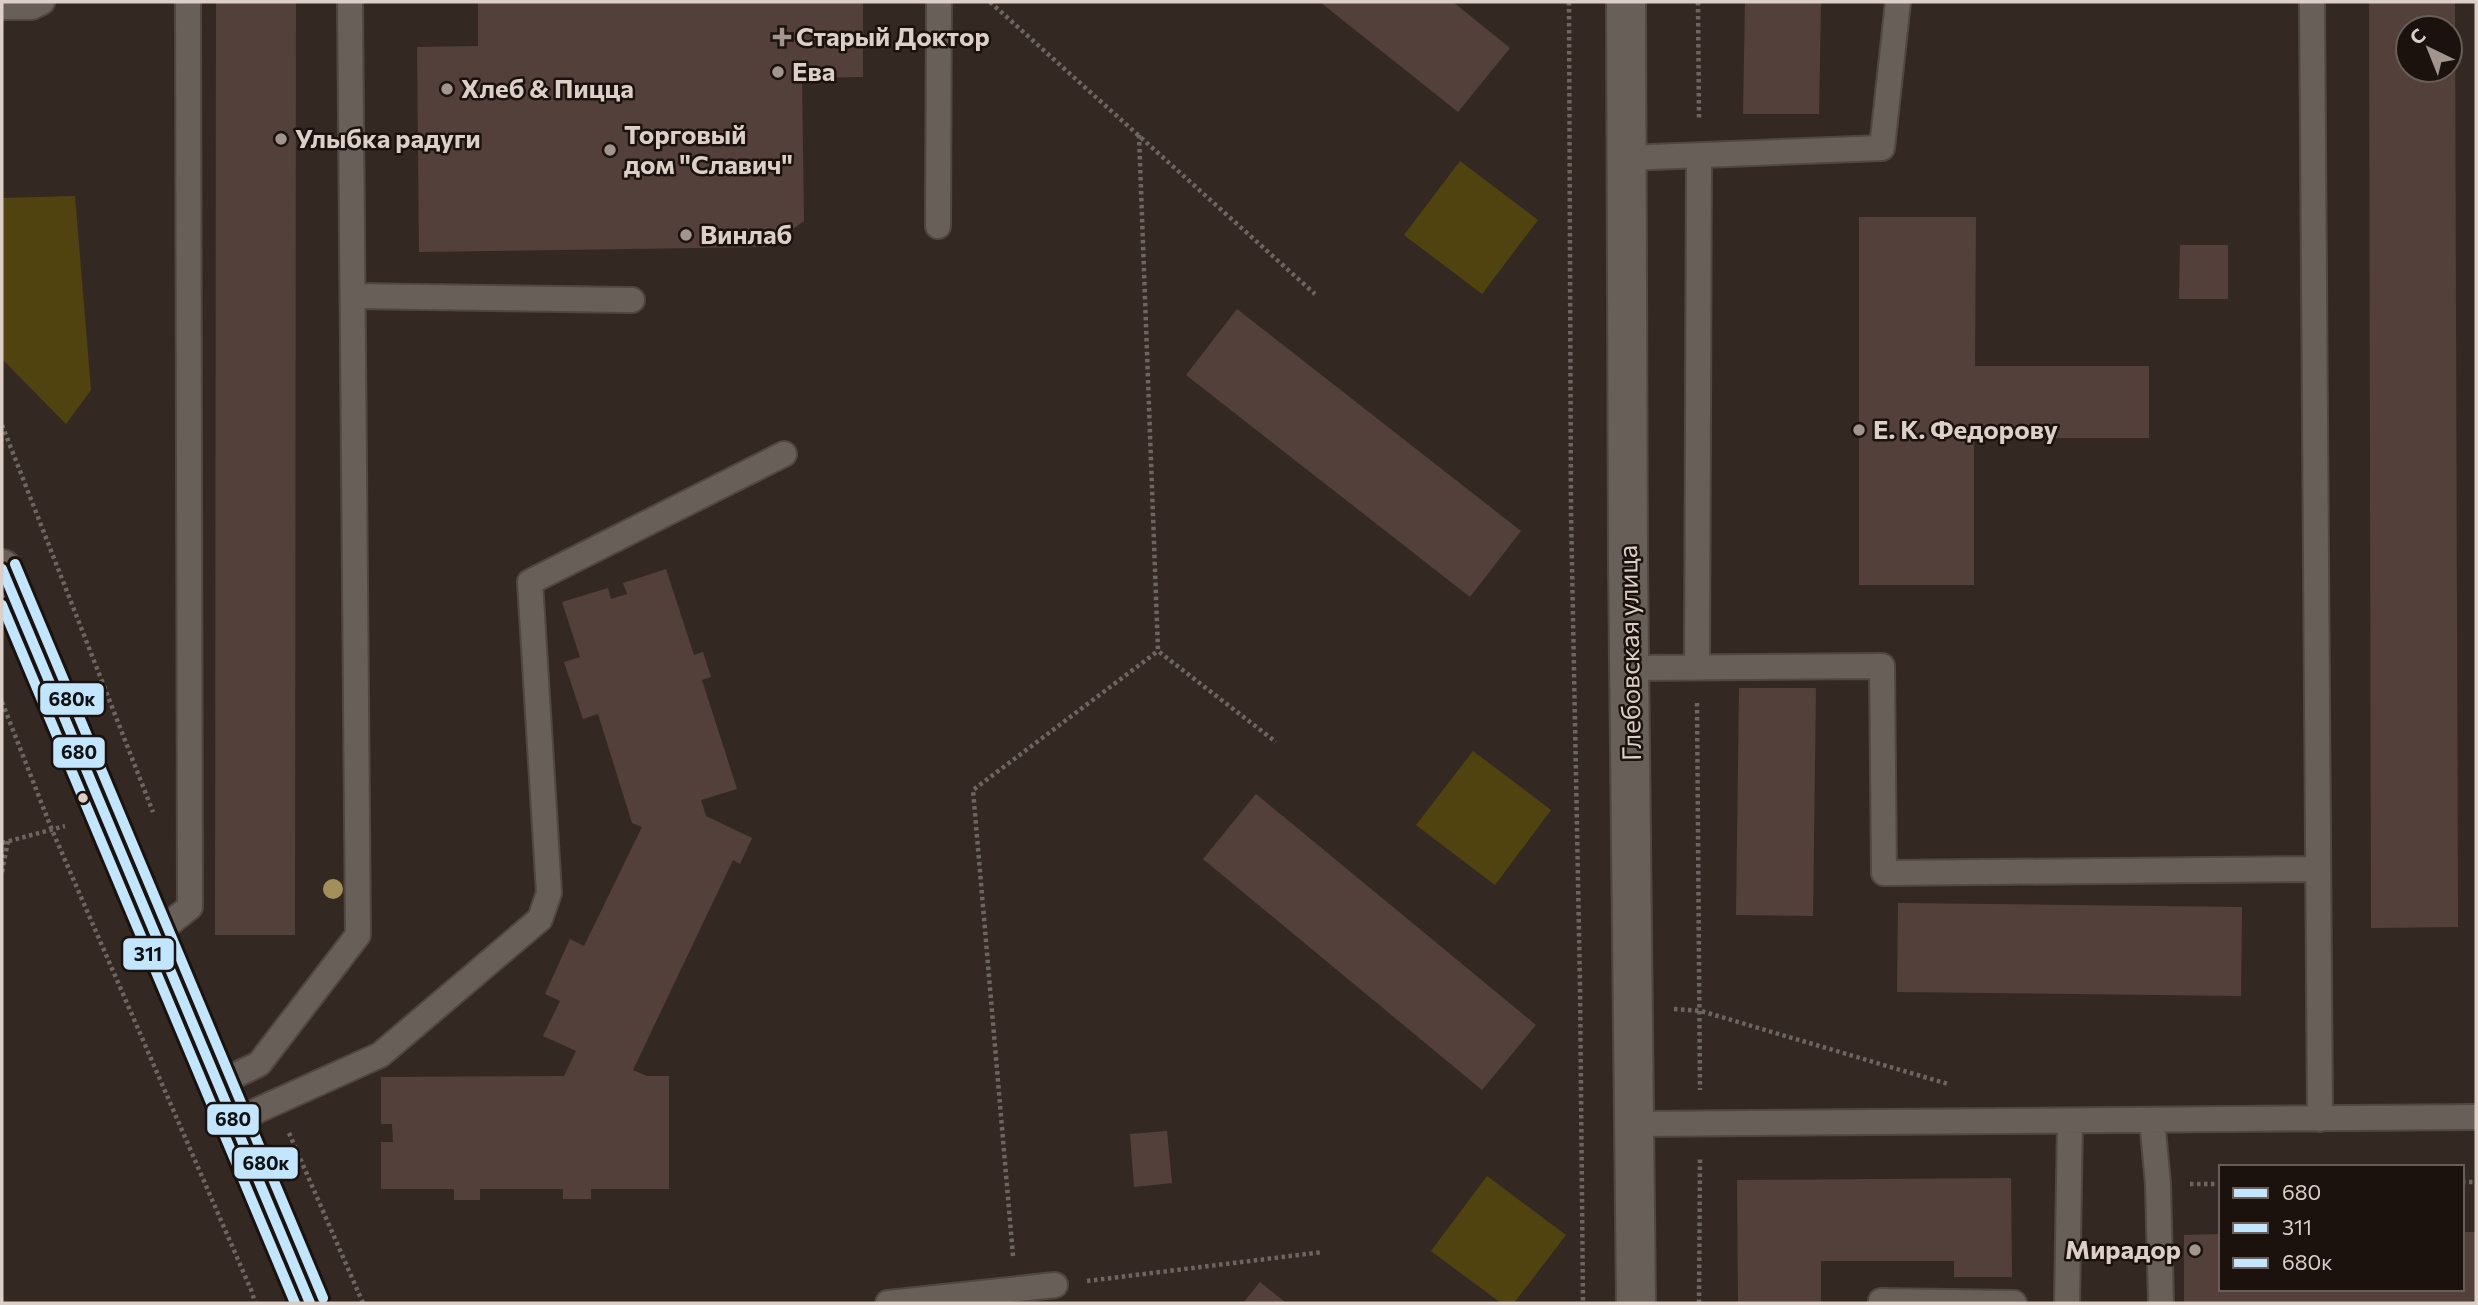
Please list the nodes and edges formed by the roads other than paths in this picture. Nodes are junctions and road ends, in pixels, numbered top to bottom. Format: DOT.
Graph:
graph roads {
  1 [pos="42,2"];
  2 [pos="188,2"];
  3 [pos="350,2"];
  4 [pos="939,2"];
  5 [pos="1626,2"];
  6 [pos="1898,2"];
  7 [pos="2312,2"];
  8 [pos="2,7"];
  9 [pos="1699,156"];
  10 [pos="1626,158"];
  11 [pos="938,226"];
  12 [pos="353,296"];
  13 [pos="632,300"];
  14 [pos="784,454"];
  15 [pos="2,569"];
  16 [pos="1697,667"];
  17 [pos="1630,668"];
  18 [pos="2318,869"];
  19 [pos="156,934"];
  20 [pos="219,1083"];
  21 [pos="2476,1117"];
  22 [pos="2320,1119"];
  23 [pos="2152,1120"];
  24 [pos="234,1121"];
  25 [pos="2070,1121"];
  26 [pos="1635,1125"];
  27 [pos="1055,1285"];
  28 [pos="310,1303"];
  29 [pos="888,1303"];
  30 [pos="1636,1303"];
  31 [pos="1881,1303"];
  32 [pos="2014,1303"];
  33 [pos="2067,1303"];
  34 [pos="2161,1303"];
  1 -- 8 [label="lane"];
  2 -- 19 [label="lane"];
  3 -- 12 [label="lane"];
  4 -- 11 [label="lane"];
  5 -- 10 [label="street, Глебовская улица"];
  6 -- 9 [label="lane"];
  7 -- 18 [label="lane"];
  9 -- 10 [label="lane"];
  9 -- 16 [label="lane"];
  10 -- 17 [label="street, Глебовская улица"];
  12 -- 13 [label="lane"];
  12 -- 20 [label="lane"];
  14 -- 24 [label="lane"];
  15 -- 19 [label="street"];
  16 -- 17 [label="lane"];
  16 -- 18 [label="lane"];
  17 -- 26 [label="street, Глебовская улица"];
  18 -- 22 [label="lane"];
  19 -- 20 [label="street"];
  20 -- 24 [label="street"];
  21 -- 22 [label="lane"];
  22 -- 23 [label="lane"];
  23 -- 25 [label="lane"];
  23 -- 34 [label="lane"];
  24 -- 28 [label="street"];
  25 -- 26 [label="lane"];
  25 -- 33 [label="lane"];
  26 -- 30 [label="street, Глебовская улица"];
  27 -- 29 [label="lane"];
  31 -- 32 [label="lane"];
}
